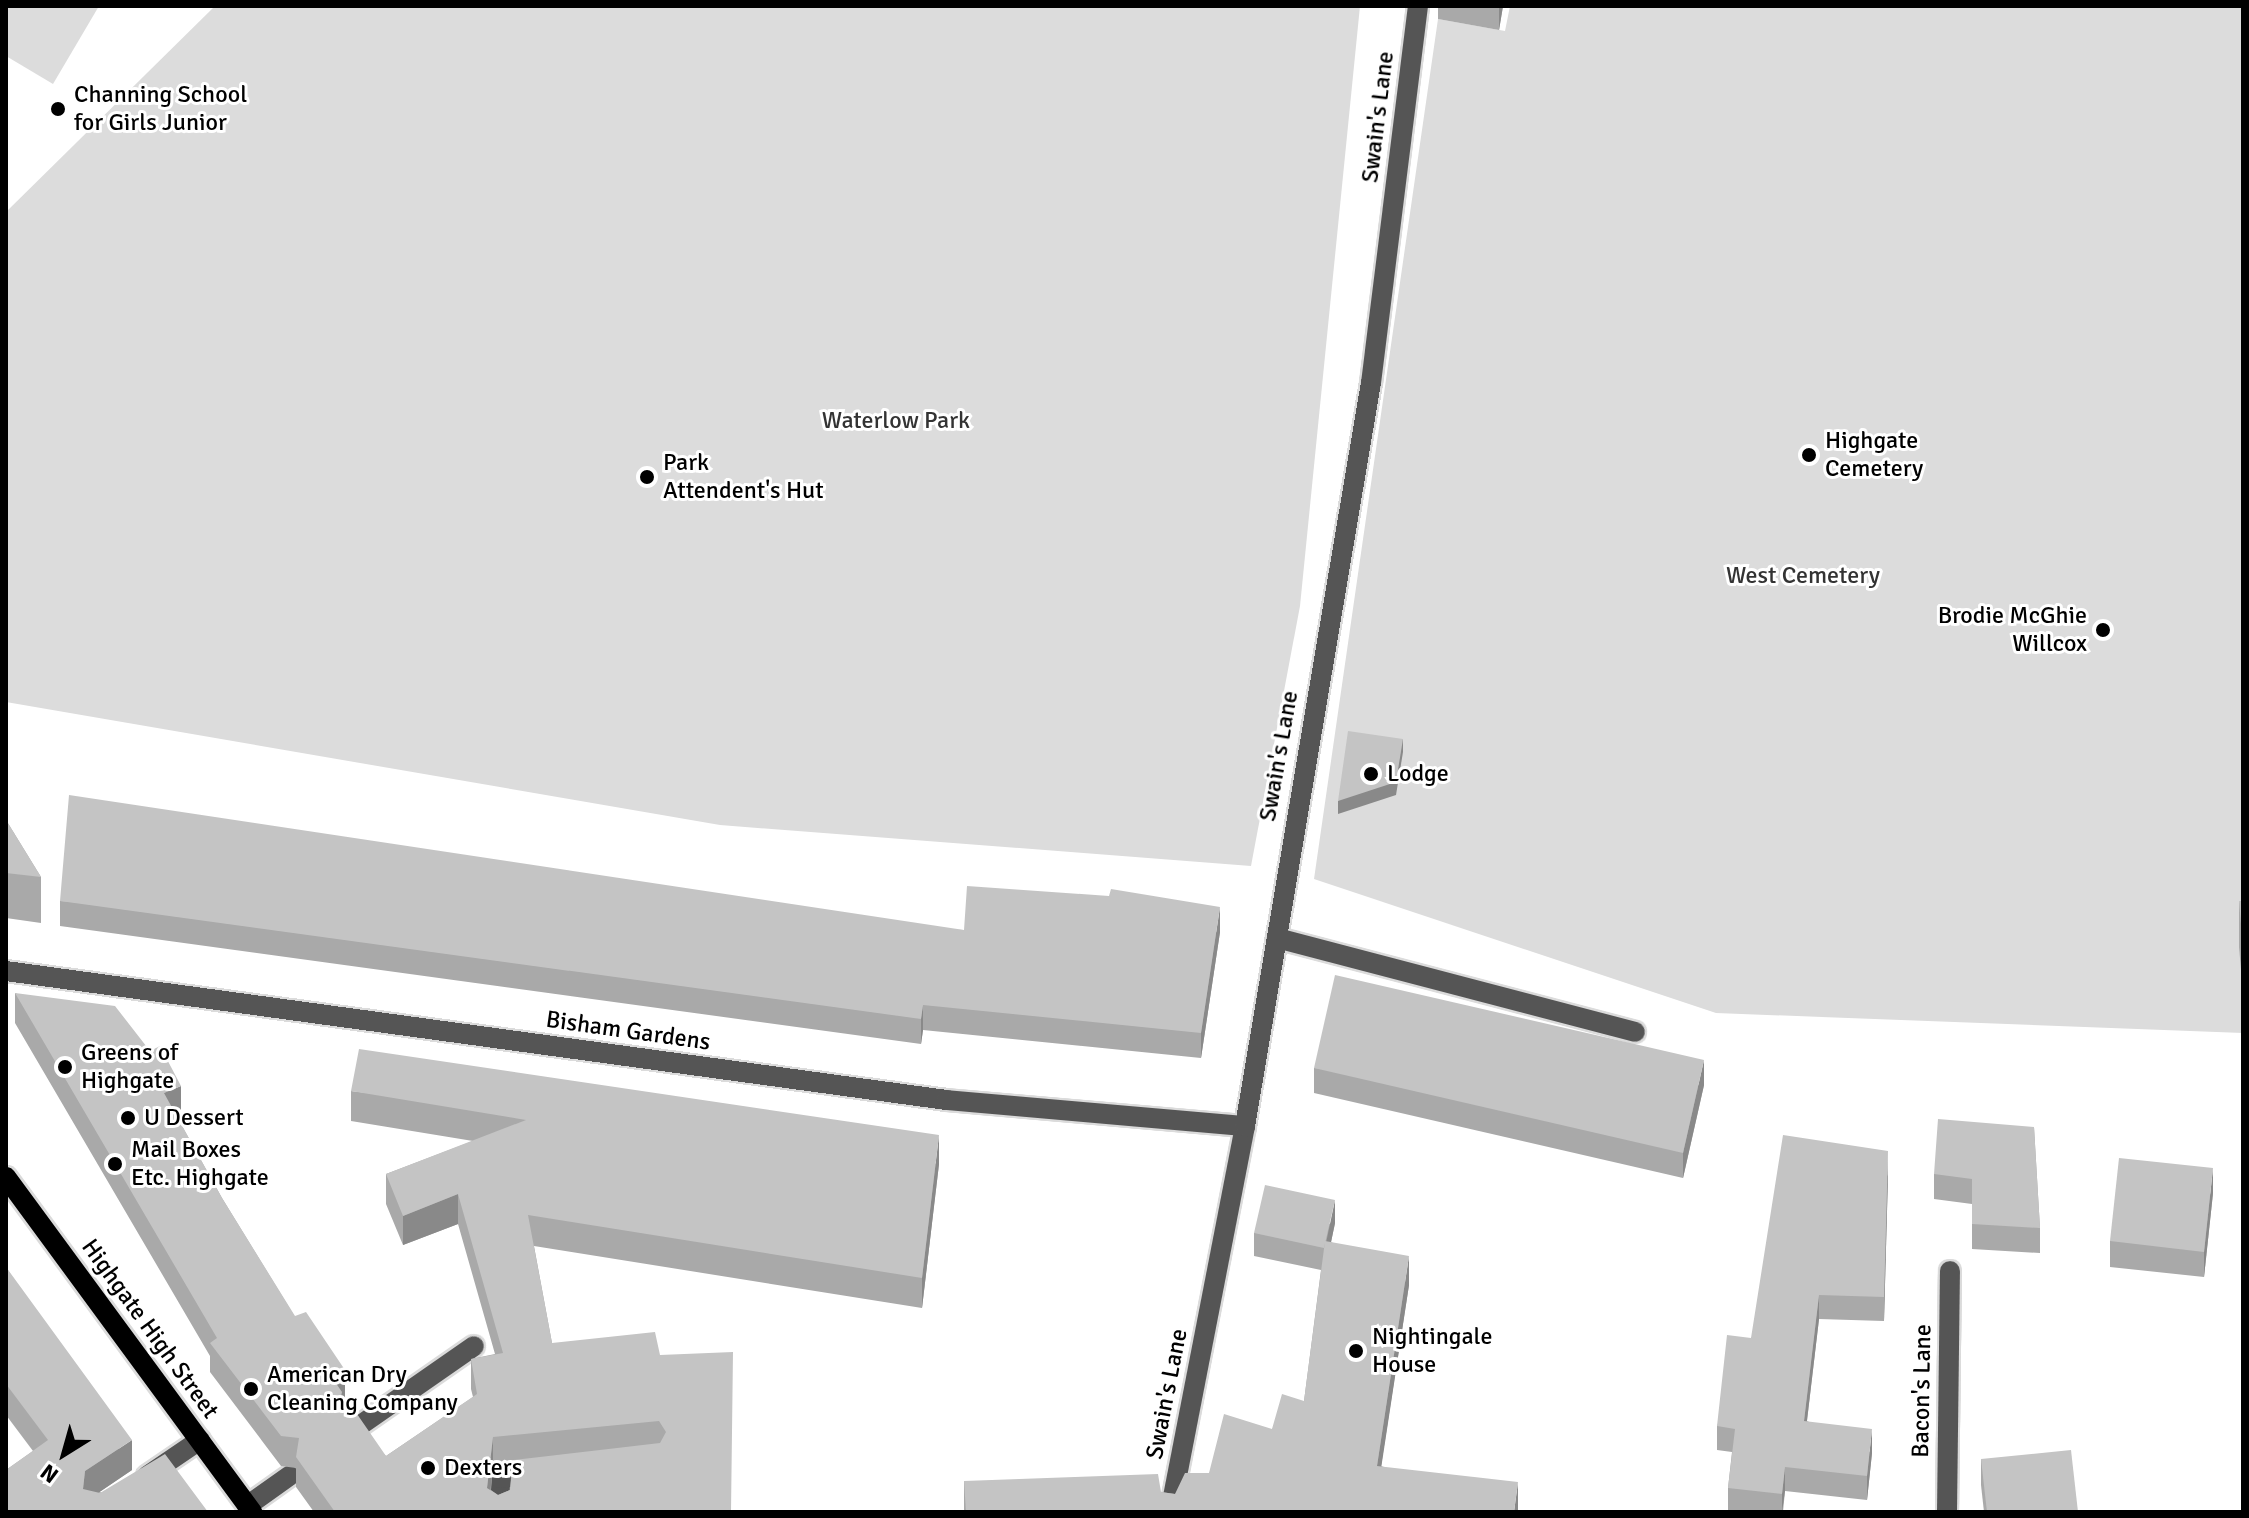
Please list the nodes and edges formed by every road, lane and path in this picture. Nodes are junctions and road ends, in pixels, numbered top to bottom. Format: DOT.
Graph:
graph roads {
  1 [pos="1418,6"];
  2 [pos="1277,938"];
  3 [pos="6,971"];
  4 [pos="1635,1032"];
  5 [pos="1245,1126"];
  6 [pos="6,1177"];
  7 [pos="1950,1271"];
  8 [pos="474,1346"];
  9 [pos="349,1433"];
  10 [pos="200,1440"];
  11 [pos="561,1471"];
  12 [pos="289,1476"];
  13 [pos="130,1487"];
  14 [pos="250,1509"];
  15 [pos="499,1512"];
  16 [pos="1170,1512"];
  17 [pos="1947,1512"];
  1 -- 2 [label="street, Swain's Lane"];
  2 -- 4 [label="street"];
  2 -- 5 [label="street, Swain's Lane"];
  3 -- 5 [label="street, Bisham Gardens"];
  5 -- 16 [label="street, Swain's Lane"];
  6 -- 10 [label="main road, Highgate High Street"];
  7 -- 17 [label="street, Bacon's Lane"];
  8 -- 9 [label="street"];
  10 -- 13 [label="street"];
  10 -- 14 [label="main road, Highgate High Street"];
  11 -- 15 [label="street"];
  12 -- 14 [label="street"];
}
